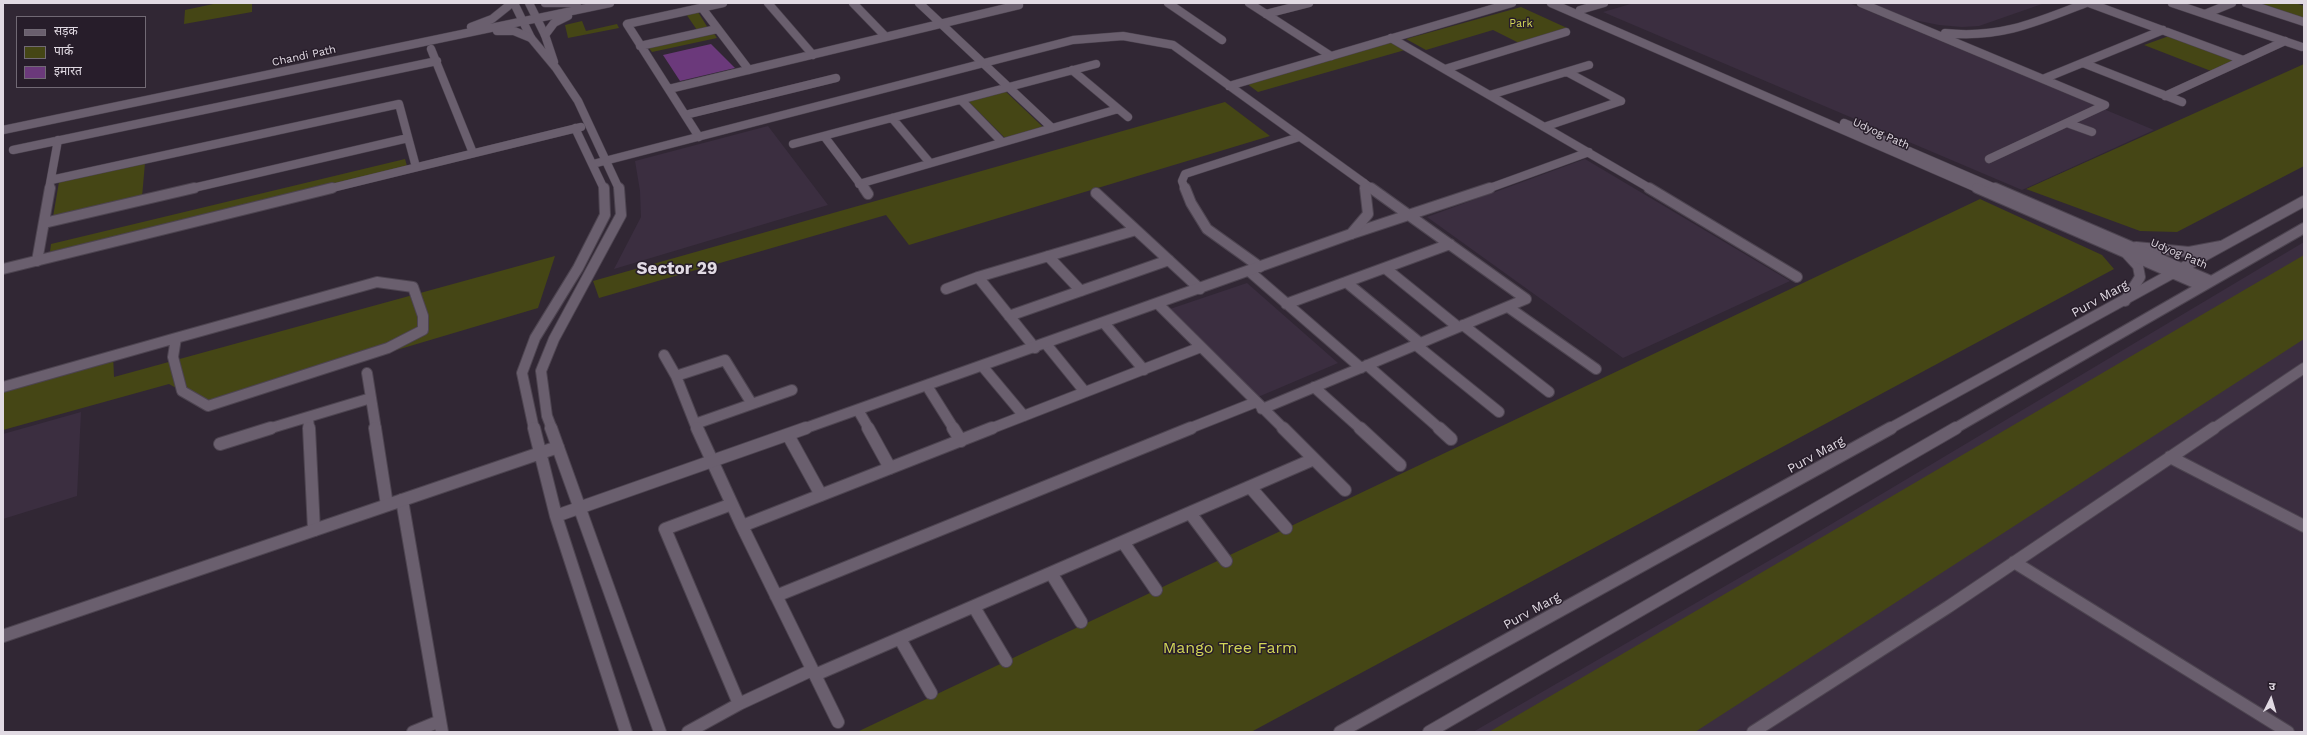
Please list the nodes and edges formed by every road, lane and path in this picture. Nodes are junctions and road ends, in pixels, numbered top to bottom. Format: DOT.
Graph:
graph roads {
  1 [pos="513,3"];
  2 [pos="529,3"];
  3 [pos="544,3"];
  4 [pos="577,3"];
  5 [pos="587,3"];
  6 [pos="610,3"];
  7 [pos="723,3"];
  8 [pos="768,3"];
  9 [pos="853,3"];
  10 [pos="918,3"];
  11 [pos="1016,3"];
  12 [pos="1168,3"];
  13 [pos="1249,3"];
  14 [pos="1309,3"];
  15 [pos="1512,3"];
  16 [pos="1551,3"];
  17 [pos="1564,3"];
  18 [pos="1604,3"];
  19 [pos="1861,3"];
  20 [pos="2087,3"];
  21 [pos="2172,3"];
  22 [pos="2232,3"];
  23 [pos="2246,3"];
  24 [pos="596,6"];
  25 [pos="702,8"];
  26 [pos="1580,10"];
  27 [pos="1266,14"];
  28 [pos="2205,14"];
  29 [pos="535,16"];
  30 [pos="521,19"];
  31 [pos="2304,22"];
  32 [pos="941,24"];
  33 [pos="717,29"];
  34 [pos="467,30"];
  35 [pos="2163,30"];
  36 [pos="1929,31"];
  37 [pos="1566,32"];
  38 [pos="545,35"];
  39 [pos="886,37"];
  40 [pos="531,38"];
  41 [pos="1391,38"];
  42 [pos="1222,40"];
  43 [pos="2284,41"];
  44 [pos="640,46"];
  45 [pos="2302,47"];
  46 [pos="431,49"];
  47 [pos="813,55"];
  48 [pos="1332,56"];
  49 [pos="2243,60"];
  50 [pos="437,61"];
  51 [pos="982,63"];
  52 [pos="2083,63"];
  53 [pos="1096,64"];
  54 [pos="1589,65"];
  55 [pos="556,68"];
  56 [pos="1445,69"];
  57 [pos="749,70"];
  58 [pos="1072,70"];
  59 [pos="1567,72"];
  60 [pos="836,78"];
  61 [pos="2043,79"];
  62 [pos="1229,86"];
  63 [pos="1008,87"];
  64 [pos="669,89"];
  65 [pos="1490,95"];
  66 [pos="2165,96"];
  67 [pos="961,100"];
  68 [pos="2182,102"];
  69 [pos="1118,109"];
  70 [pos="685,115"];
  71 [pos="1128,117"];
  72 [pos="892,118"];
  73 [pos="2067,123"];
  74 [pos="3,125"];
  75 [pos="589,125"];
  76 [pos="1544,127"];
  77 [pos="575,128"];
  78 [pos="1052,128"];
  79 [pos="3,130"];
  80 [pos="2092,132"];
  81 [pos="824,136"];
  82 [pos="699,137"];
  83 [pos="1299,137"];
  84 [pos="408,138"];
  85 [pos="58,140"];
  86 [pos="1002,142"];
  87 [pos="793,144"];
  88 [pos="13,150"];
  89 [pos="1589,152"];
  90 [pos="473,153"];
  91 [pos="1989,159"];
  92 [pos="607,161"];
  93 [pos="930,163"];
  94 [pos="593,164"];
  95 [pos="416,167"];
  96 [pos="51,180"];
  97 [pos="1364,183"];
  98 [pos="859,184"];
  99 [pos="1096,193"];
  100 [pos="868,194"];
  101 [pos="2304,201"];
  102 [pos="1408,214"];
  103 [pos="44,223"];
  104 [pos="2304,228"];
  105 [pos="1136,230"];
  106 [pos="1351,234"];
  107 [pos="1450,244"];
  108 [pos="2228,244"];
  109 [pos="2130,250"];
  110 [pos="1048,256"];
  111 [pos="1169,260"];
  112 [pos="37,261"];
  113 [pos="1260,267"];
  114 [pos="1385,268"];
  115 [pos="2183,269"];
  116 [pos="3,270"];
  117 [pos="1249,271"];
  118 [pos="2174,274"];
  119 [pos="978,277"];
  120 [pos="1797,277"];
  121 [pos="1346,282"];
  122 [pos="2207,284"];
  123 [pos="1200,288"];
  124 [pos="946,289"];
  125 [pos="1081,291"];
  126 [pos="2125,301"];
  127 [pos="1158,304"];
  128 [pos="1286,304"];
  129 [pos="1508,307"];
  130 [pos="1009,316"];
  131 [pos="1104,323"];
  132 [pos="1461,326"];
  133 [pos="176,338"];
  134 [pos="1046,344"];
  135 [pos="1418,344"];
  136 [pos="1201,347"];
  137 [pos="1035,348"];
  138 [pos="664,355"];
  139 [pos="983,366"];
  140 [pos="1364,366"];
  141 [pos="2304,368"];
  142 [pos="1596,369"];
  143 [pos="1144,370"];
  144 [pos="367,373"];
  145 [pos="676,376"];
  146 [pos="927,386"];
  147 [pos="3,387"];
  148 [pos="1314,387"];
  149 [pos="792,390"];
  150 [pos="1085,392"];
  151 [pos="1549,392"];
  152 [pos="371,398"];
  153 [pos="752,404"];
  154 [pos="1259,405"];
  155 [pos="858,410"];
  156 [pos="1499,412"];
  157 [pos="1024,416"];
  158 [pos="308,417"];
  159 [pos="695,424"];
  160 [pos="788,435"];
  161 [pos="1451,439"];
  162 [pos="961,441"];
  163 [pos="220,444"];
  164 [pos="558,446"];
  165 [pos="539,454"];
  166 [pos="2170,457"];
  167 [pos="1314,460"];
  168 [pos="712,461"];
  169 [pos="1400,465"];
  170 [pos="890,468"];
  171 [pos="1250,487"];
  172 [pos="1345,490"];
  173 [pos="821,495"];
  174 [pos="402,500"];
  175 [pos="732,504"];
  176 [pos="388,505"];
  177 [pos="580,508"];
  178 [pos="1190,513"];
  179 [pos="556,516"];
  180 [pos="742,526"];
  181 [pos="2304,526"];
  182 [pos="1286,528"];
  183 [pos="314,530"];
  184 [pos="1123,542"];
  185 [pos="1226,561"];
  186 [pos="2014,562"];
  187 [pos="1051,573"];
  188 [pos="1156,590"];
  189 [pos="776,596"];
  190 [pos="974,607"];
  191 [pos="1082,622"];
  192 [pos="3,636"];
  193 [pos="900,639"];
  194 [pos="1006,661"];
  195 [pos="814,673"];
  196 [pos="931,693"];
  197 [pos="739,704"];
  198 [pos="838,722"];
  199 [pos="442,726"];
  200 [pos="413,732"];
  201 [pos="626,732"];
  202 [pos="660,732"];
  203 [pos="688,732"];
  204 [pos="1340,732"];
  205 [pos="1429,732"];
  206 [pos="1753,732"];
  207 [pos="2288,732"];
  1 -- 30 [label="street"];
  1 -- 34 [label="street"];
  2 -- 29 [label="street"];
  3 -- 4 [label="street"];
  5 -- 29 [label="street, Chandi Path"];
  6 -- 24 [label="street, Chandi Path"];
  7 -- 25 [label="street"];
  8 -- 47 [label="street"];
  9 -- 39 [label="street"];
  10 -- 32 [label="street"];
  11 -- 32 [label="street"];
  12 -- 42 [label="street"];
  13 -- 27 [label="street"];
  14 -- 27 [label="street"];
  15 -- 41 [label="street"];
  16 -- 109 [label="street, Udyog Path"];
  17 -- 26 [label="street, Udyog Path"];
  18 -- 26 [label="street"];
  19 -- 36 [label="street"];
  20 -- 35 [label="street"];
  20 -- 36 [label="street"];
  21 -- 28 [label="street"];
  22 -- 28 [label="street"];
  23 -- 31 [label="street"];
  24 -- 29 [label="street, Chandi Path"];
  24 -- 38 [label="street"];
  25 -- 33 [label="street"];
  25 -- 44 [label="street"];
  26 -- 109 [label="street, Udyog Path"];
  27 -- 48 [label="street"];
  28 -- 43 [label="street"];
  29 -- 30 [label="street, Chandi Path"];
  29 -- 38 [label="street"];
  30 -- 34 [label="street, Chandi Path"];
  30 -- 40 [label="street"];
  32 -- 39 [label="street"];
  32 -- 51 [label="street"];
  33 -- 44 [label="street"];
  33 -- 57 [label="street"];
  34 -- 40 [label="street"];
  34 -- 74 [label="street, Chandi Path"];
  34 -- 79 [label="street, Chandi Path"];
  35 -- 49 [label="street"];
  35 -- 52 [label="street"];
  36 -- 61 [label="street"];
  37 -- 56 [label="street"];
  38 -- 55 [label="street"];
  39 -- 47 [label="street"];
  40 -- 55 [label="street"];
  41 -- 48 [label="street"];
  41 -- 56 [label="street"];
  43 -- 45 [label="street"];
  43 -- 49 [label="street"];
  44 -- 64 [label="street"];
  46 -- 50 [label="street"];
  47 -- 57 [label="street"];
  48 -- 62 [label="street"];
  49 -- 66 [label="street"];
  50 -- 85 [label="street"];
  50 -- 90 [label="street"];
  51 -- 62 [label="street"];
  51 -- 63 [label="street"];
  51 -- 82 [label="street"];
  52 -- 61 [label="street"];
  52 -- 66 [label="street"];
  53 -- 58 [label="street"];
  54 -- 59 [label="street"];
  55 -- 75 [label="street"];
  56 -- 65 [label="street"];
  57 -- 64 [label="street"];
  58 -- 63 [label="street"];
  58 -- 69 [label="street"];
  59 -- 65 [label="street"];
  59 -- 76 [label="street"];
  60 -- 70 [label="street"];
  61 -- 73 [label="street"];
  62 -- 83 [label="street"];
  63 -- 67 [label="street"];
  63 -- 78 [label="street"];
  64 -- 70 [label="street"];
  65 -- 76 [label="street"];
  66 -- 68 [label="street"];
  67 -- 72 [label="street"];
  67 -- 86 [label="street"];
  69 -- 71 [label="street"];
  69 -- 78 [label="street"];
  70 -- 82 [label="street"];
  72 -- 81 [label="street"];
  72 -- 93 [label="street"];
  73 -- 80 [label="street"];
  73 -- 91 [label="street"];
  75 -- 77 [label="street"];
  75 -- 92 [label="street"];
  76 -- 89 [label="street"];
  77 -- 90 [label="street"];
  77 -- 94 [label="street"];
  78 -- 86 [label="street"];
  81 -- 87 [label="street"];
  81 -- 98 [label="street"];
  82 -- 92 [label="street"];
  83 -- 97 [label="street"];
  83 -- 113 [label="street"];
  84 -- 95 [label="street"];
  84 -- 96 [label="street"];
  84 -- 103 [label="street"];
  85 -- 88 [label="street"];
  85 -- 96 [label="street"];
  86 -- 93 [label="street"];
  89 -- 102 [label="street"];
  89 -- 120 [label="street"];
  90 -- 95 [label="street"];
  92 -- 94 [label="street"];
  92 -- 164 [label="street"];
  93 -- 98 [label="street"];
  94 -- 165 [label="street"];
  95 -- 112 [label="street"];
  96 -- 103 [label="street"];
  97 -- 102 [label="street"];
  97 -- 106 [label="street"];
  98 -- 100 [label="street"];
  99 -- 105 [label="street"];
  101 -- 108 [label="street, Purv Marg"];
  102 -- 106 [label="street"];
  102 -- 107 [label="street"];
  103 -- 112 [label="street"];
  104 -- 122 [label="street"];
  105 -- 110 [label="street"];
  105 -- 111 [label="street"];
  106 -- 113 [label="street"];
  107 -- 114 [label="street"];
  107 -- 129 [label="street"];
  108 -- 109 [label="street"];
  108 -- 115 [label="street, Purv Marg"];
  109 -- 115 [label="street, Udyog Path"];
  109 -- 118 [label="street, Udyog Path"];
  109 -- 126 [label="street"];
  110 -- 119 [label="street"];
  110 -- 125 [label="street"];
  111 -- 123 [label="street"];
  111 -- 125 [label="street"];
  112 -- 116 [label="street"];
  113 -- 117 [label="street"];
  114 -- 121 [label="street"];
  114 -- 132 [label="street"];
  115 -- 118 [label="street, Purv Marg"];
  115 -- 122 [label="street, Udyog Path"];
  117 -- 123 [label="street"];
  117 -- 128 [label="street"];
  118 -- 122 [label="street, Udyog Path"];
  118 -- 126 [label="street, Purv Marg"];
  119 -- 124 [label="street"];
  119 -- 130 [label="street"];
  121 -- 128 [label="street"];
  121 -- 135 [label="street"];
  122 -- 205 [label="street"];
  123 -- 127 [label="street"];
  125 -- 130 [label="street"];
  126 -- 204 [label="street, Purv Marg"];
  127 -- 131 [label="street"];
  127 -- 136 [label="street"];
  128 -- 140 [label="street"];
  129 -- 132 [label="street"];
  129 -- 142 [label="street"];
  130 -- 137 [label="street"];
  131 -- 134 [label="street"];
  131 -- 143 [label="street"];
  132 -- 135 [label="street"];
  132 -- 151 [label="street"];
  133 -- 133 [label="street"];
  133 -- 147 [label="street"];
  134 -- 137 [label="street"];
  134 -- 150 [label="street"];
  135 -- 140 [label="street"];
  135 -- 156 [label="street"];
  136 -- 143 [label="street"];
  136 -- 154 [label="street"];
  137 -- 139 [label="street"];
  138 -- 145 [label="street"];
  139 -- 146 [label="street"];
  139 -- 157 [label="street"];
  140 -- 148 [label="street"];
  140 -- 161 [label="street"];
  141 -- 166 [label="street"];
  143 -- 150 [label="street"];
  144 -- 152 [label="street"];
  145 -- 153 [label="street"];
  145 -- 159 [label="street"];
  146 -- 155 [label="street"];
  146 -- 162 [label="street"];
  148 -- 154 [label="street"];
  148 -- 169 [label="street"];
  149 -- 153 [label="street"];
  150 -- 157 [label="street"];
  152 -- 158 [label="street"];
  152 -- 176 [label="street"];
  153 -- 159 [label="street"];
  154 -- 167 [label="street"];
  154 -- 189 [label="street"];
  155 -- 160 [label="street"];
  155 -- 170 [label="street"];
  157 -- 162 [label="street"];
  158 -- 163 [label="street"];
  158 -- 183 [label="street"];
  159 -- 168 [label="street"];
  160 -- 168 [label="street"];
  160 -- 173 [label="street"];
  162 -- 170 [label="street"];
  164 -- 165 [label="street"];
  164 -- 177 [label="street"];
  165 -- 174 [label="street"];
  165 -- 179 [label="street"];
  166 -- 181 [label="street"];
  166 -- 186 [label="street"];
  167 -- 171 [label="street"];
  167 -- 172 [label="street"];
  168 -- 175 [label="street"];
  168 -- 177 [label="street"];
  170 -- 173 [label="street"];
  171 -- 178 [label="street"];
  171 -- 182 [label="street"];
  173 -- 180 [label="street"];
  174 -- 176 [label="street"];
  174 -- 199 [label="street"];
  175 -- 180 [label="street"];
  175 -- 197 [label="street"];
  176 -- 183 [label="street"];
  177 -- 179 [label="street"];
  177 -- 202 [label="street"];
  178 -- 184 [label="street"];
  178 -- 185 [label="street"];
  179 -- 201 [label="street"];
  180 -- 189 [label="street"];
  183 -- 192 [label="street"];
  184 -- 187 [label="street"];
  184 -- 188 [label="street"];
  186 -- 206 [label="street"];
  186 -- 207 [label="street"];
  187 -- 190 [label="street"];
  187 -- 191 [label="street"];
  189 -- 195 [label="street"];
  190 -- 193 [label="street"];
  190 -- 194 [label="street"];
  193 -- 195 [label="street"];
  193 -- 196 [label="street"];
  195 -- 197 [label="street"];
  195 -- 198 [label="street"];
  197 -- 203 [label="street"];
  199 -- 200 [label="street"];
}
